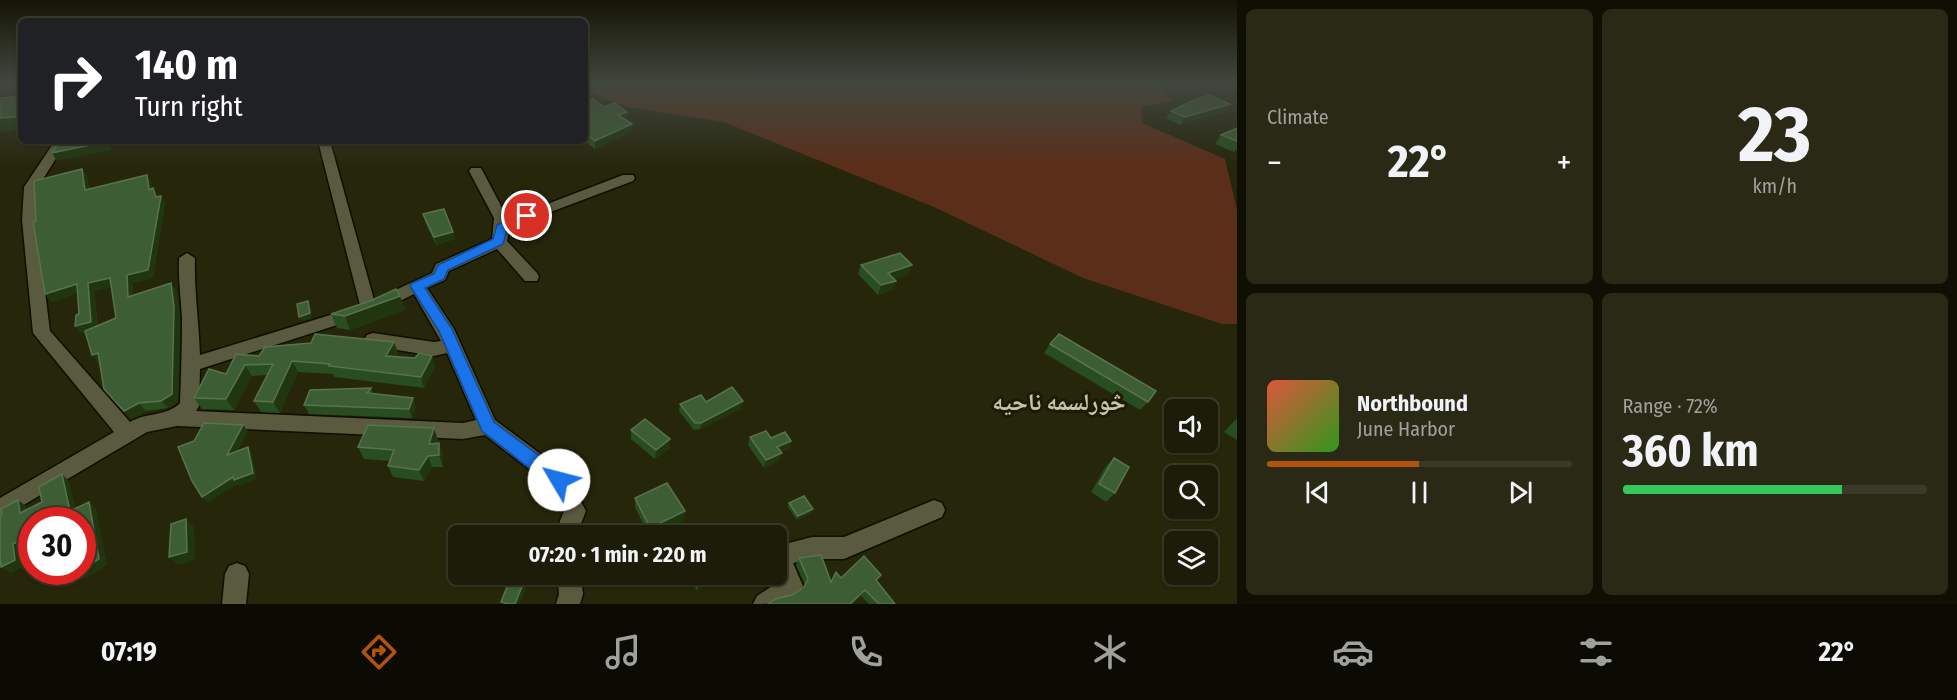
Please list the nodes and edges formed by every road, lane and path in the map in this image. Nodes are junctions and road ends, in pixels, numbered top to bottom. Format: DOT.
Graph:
graph roads {
  1 [pos="62,144"];
  2 [pos="325,144"];
  3 [pos="476,171"];
  4 [pos="628,178"];
  5 [pos="500,235"];
  6 [pos="187,258"];
  7 [pos="531,277"];
  8 [pos="417,286"];
  9 [pos="368,309"];
  10 [pos="296,332"];
  11 [pos="334,336"];
  12 [pos="357,339"];
  13 [pos="452,345"];
  14 [pos="191,365"];
  15 [pos="177,418"];
  16 [pos="488,426"];
  17 [pos="128,434"];
  18 [pos="0,509"];
  19 [pos="933,510"];
  20 [pos="570,525"];
  21 [pos="237,574"];
  22 [pos="570,585"];
  23 [pos="234,604"];
  24 [pos="568,604"];
  25 [pos="765,604"];
  1 -- 17 [label="street"];
  2 -- 9 [label="street"];
  3 -- 5 [label="street"];
  4 -- 5 [label="street"];
  5 -- 7 [label="street"];
  5 -- 8 [label="street"];
  6 -- 14 [label="street"];
  8 -- 9 [label="street"];
  8 -- 13 [label="street"];
  9 -- 10 [label="street"];
  10 -- 11 [label="street"];
  10 -- 14 [label="street"];
  12 -- 13 [label="street"];
  13 -- 16 [label="street"];
  14 -- 15 [label="street"];
  15 -- 16 [label="street"];
  15 -- 17 [label="street"];
  16 -- 20 [label="street"];
  17 -- 18 [label="street"];
  19 -- 25 [label="street"];
  21 -- 23 [label="street"];
  22 -- 24 [label="street"];
}
